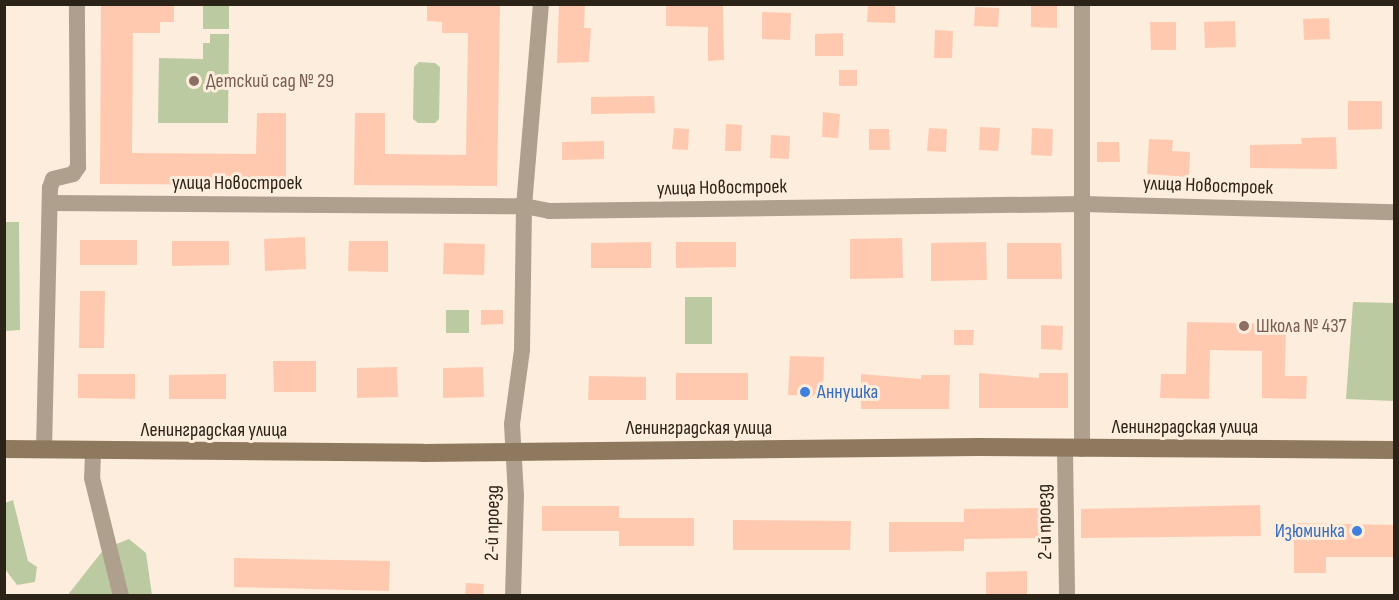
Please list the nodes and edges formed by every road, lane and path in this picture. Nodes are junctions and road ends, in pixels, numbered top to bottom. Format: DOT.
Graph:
graph roads {
  1 [pos="77,4"];
  2 [pos="541,4"];
  3 [pos="1082,4"];
  4 [pos="50,203"];
  5 [pos="1082,204"];
  6 [pos="524,206"];
  7 [pos="1395,212"];
  8 [pos="4,449"];
  9 [pos="1073,449"];
  10 [pos="44,450"];
  11 [pos="1395,450"];
  12 [pos="93,452"];
  13 [pos="513,452"];
  14 [pos="121,596"];
  15 [pos="513,596"];
  16 [pos="1067,596"];
  1 -- 4 [label="street"];
  2 -- 6 [label="street, 2-й проезд"];
  3 -- 5 [label="street, 2-й проезд"];
  4 -- 6 [label="street, улица Новостроек"];
  4 -- 10 [label="street"];
  5 -- 6 [label="street, улица Новостроек"];
  5 -- 7 [label="street, улица Новостроек"];
  5 -- 9 [label="street, 2-й проезд"];
  6 -- 13 [label="street, 2-й проезд"];
  8 -- 10 [label="main road, Ленинградская улица"];
  9 -- 11 [label="main road, Ленинградская улица"];
  9 -- 13 [label="main road, Ленинградская улица"];
  9 -- 16 [label="street, 2-й проезд"];
  10 -- 12 [label="main road, Ленинградская улица"];
  12 -- 13 [label="main road, Ленинградская улица"];
  12 -- 14 [label="street"];
  13 -- 15 [label="street, 2-й проезд"];
}
